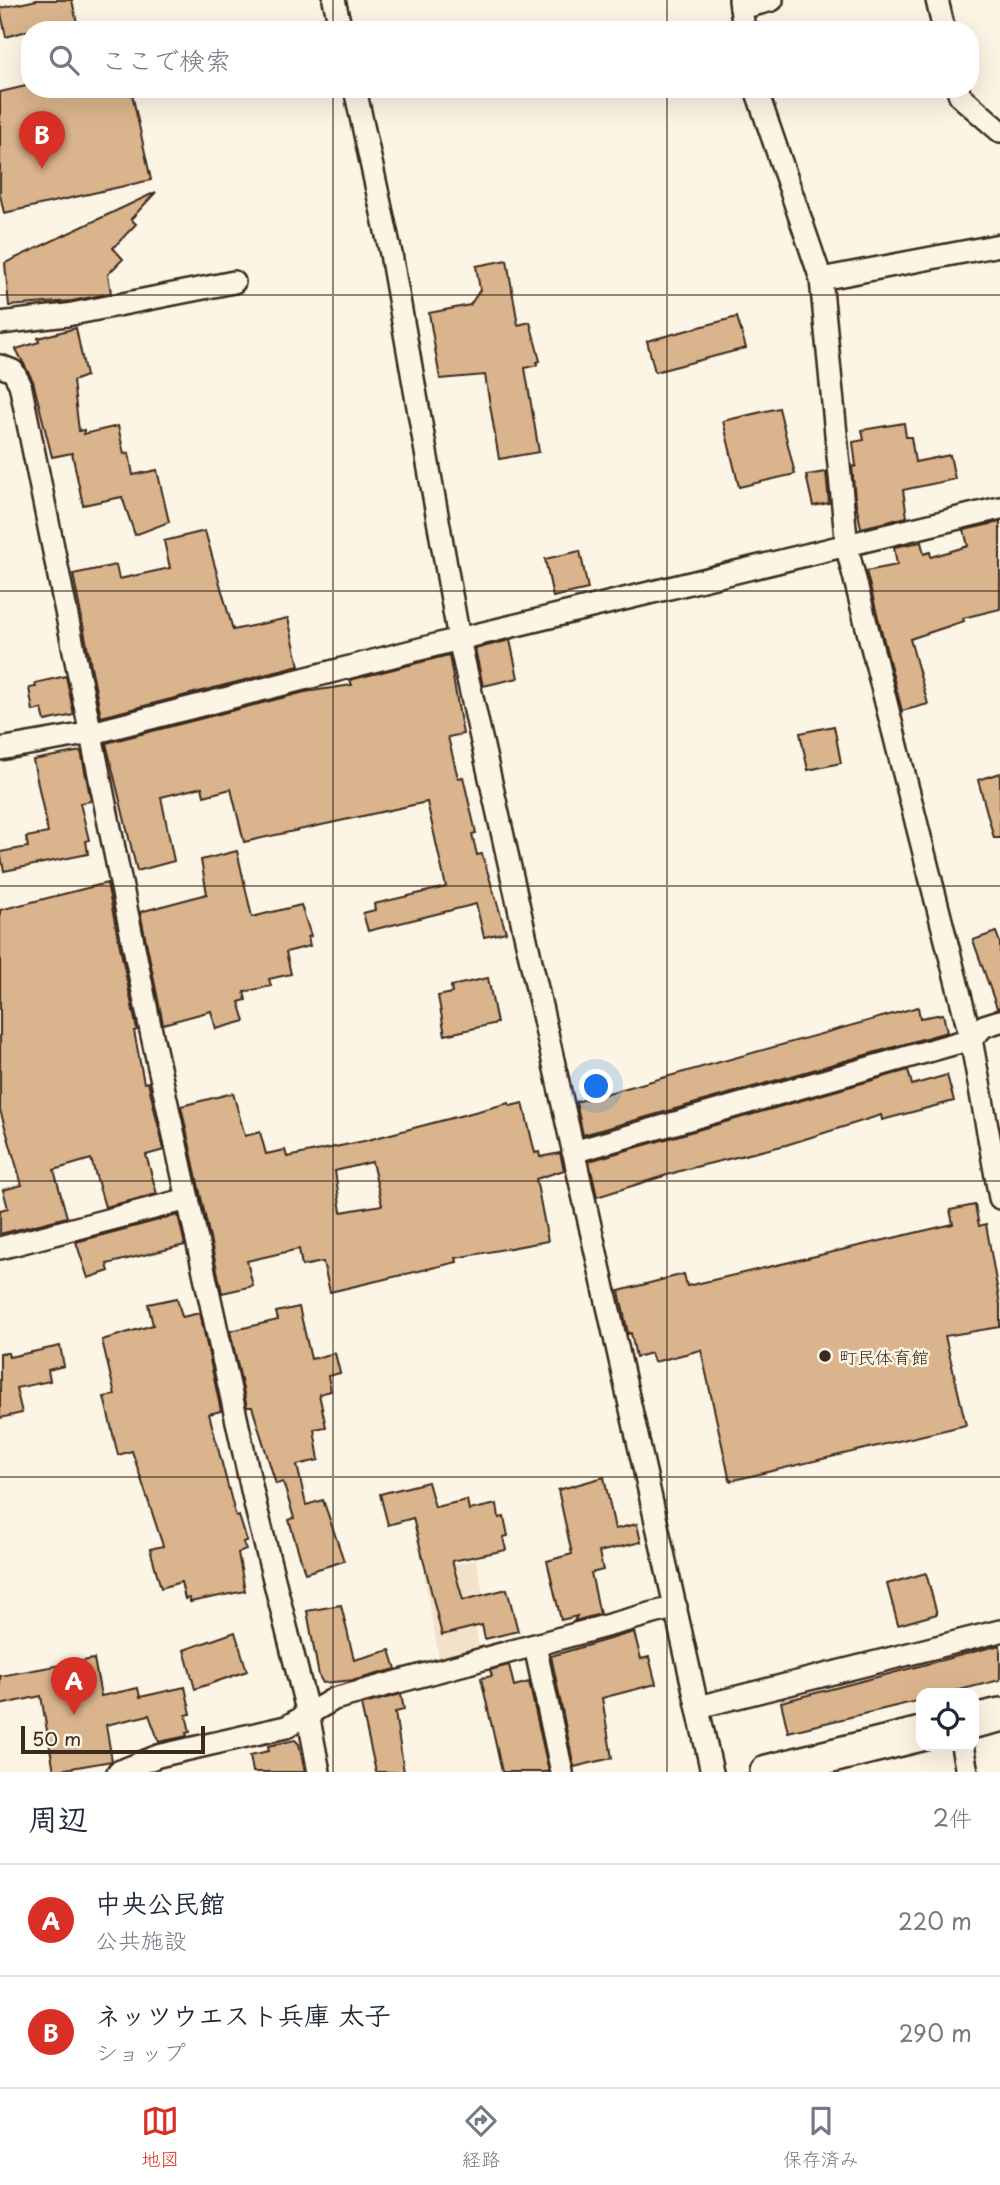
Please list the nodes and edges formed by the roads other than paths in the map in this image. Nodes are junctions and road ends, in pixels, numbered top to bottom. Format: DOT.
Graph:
graph roads {
  1 [pos="334,0"];
  2 [pos="772,0"];
  3 [pos="937,0"];
  4 [pos="740,4"];
  5 [pos="339,21"];
  6 [pos="942,21"];
  7 [pos="357,98"];
  8 [pos="759,98"];
  9 [pos="962,98"];
  10 [pos="1000,131"];
  11 [pos="1000,245"];
  12 [pos="821,279"];
  13 [pos="234,282"];
  14 [pos="0,323"];
  15 [pos="0,366"];
  16 [pos="1000,508"];
  17 [pos="847,548"];
  18 [pos="459,639"];
  19 [pos="92,733"];
  20 [pos="0,749"];
  21 [pos="1000,1021"];
  22 [pos="971,1039"];
  23 [pos="573,1152"];
  24 [pos="1000,1198"];
  25 [pos="188,1199"];
  26 [pos="0,1248"];
  27 [pos="676,1607"];
  28 [pos="1000,1630"];
  29 [pos="535,1646"];
  30 [pos="698,1707"];
  31 [pos="308,1714"];
  32 [pos="1000,1715"];
  33 [pos="979,1720"];
  34 [pos="916,1735"];
  35 [pos="963,1751"];
  36 [pos="118,1772"];
  37 [pos="319,1772"];
  38 [pos="562,1772"];
  39 [pos="712,1772"];
  40 [pos="767,1772"];
  41 [pos="967,1772"];
  1 -- 5 [label="street"];
  2 -- 4 [label="street"];
  3 -- 6 [label="street"];
  7 -- 18 [label="street"];
  8 -- 12 [label="street"];
  9 -- 10 [label="street"];
  11 -- 12 [label="street"];
  12 -- 17 [label="street"];
  13 -- 14 [label="street"];
  15 -- 19 [label="street"];
  16 -- 17 [label="street"];
  17 -- 18 [label="street"];
  17 -- 22 [label="street"];
  18 -- 19 [label="street"];
  18 -- 23 [label="street"];
  19 -- 20 [label="street"];
  19 -- 25 [label="street"];
  21 -- 22 [label="street"];
  22 -- 23 [label="street"];
  22 -- 24 [label="street"];
  23 -- 27 [label="street"];
  25 -- 26 [label="street"];
  25 -- 31 [label="street"];
  27 -- 29 [label="street"];
  27 -- 30 [label="street"];
  28 -- 30 [label="street"];
  29 -- 31 [label="street"];
  29 -- 38 [label="street"];
  30 -- 39 [label="street"];
  31 -- 36 [label="street"];
  31 -- 37 [label="street"];
  32 -- 33 [label="main road"];
  34 -- 40 [label="main road"];
  35 -- 41 [label="street"];
}
